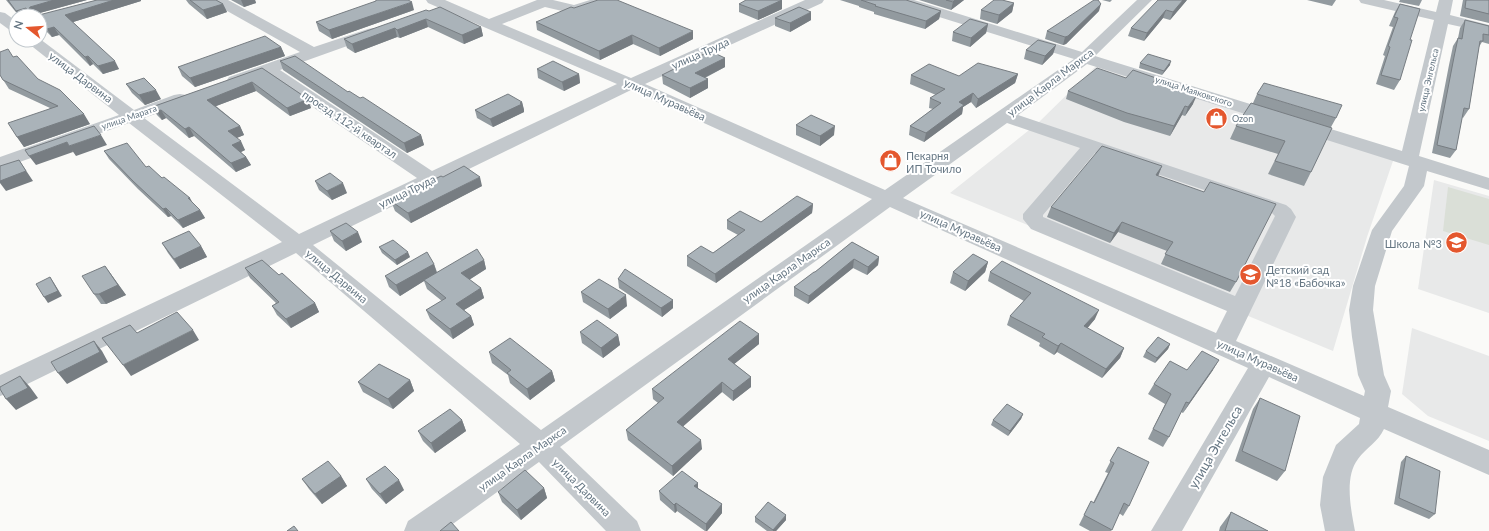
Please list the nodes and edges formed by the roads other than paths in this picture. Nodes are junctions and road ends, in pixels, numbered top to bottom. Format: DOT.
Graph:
graph roads {
  1 [pos="218,0"];
  2 [pos="604,0"];
  3 [pos="817,0"];
  4 [pos="899,0"];
  5 [pos="1145,0"];
  6 [pos="1366,0"];
  7 [pos="1446,0"];
  8 [pos="441,5"];
  9 [pos="0,16"];
  10 [pos="1443,18"];
  11 [pos="8,24"];
  12 [pos="489,24"];
  13 [pos="387,27"];
  14 [pos="1489,29"];
  15 [pos="43,48"];
  16 [pos="313,53"];
  17 [pos="1086,57"];
  18 [pos="268,69"];
  19 [pos="223,84"];
  20 [pos="631,84"];
  21 [pos="192,95"];
  22 [pos="132,116"];
  23 [pos="1004,116"];
  24 [pos="1091,146"];
  25 [pos="1414,161"];
  26 [pos="0,163"];
  27 [pos="432,180"];
  28 [pos="1489,184"];
  29 [pos="888,198"];
  30 [pos="298,244"];
  31 [pos="1240,307"];
  32 [pos="1222,344"];
  33 [pos="1264,363"];
  34 [pos="0,386"];
  35 [pos="1374,411"];
  36 [pos="540,445"];
  37 [pos="1489,463"];
  38 [pos="419,531"];
  39 [pos="626,531"];
  40 [pos="1166,531"];
  41 [pos="1340,531"];
  1 -- 16 [label="street"];
  2 -- 12 [label="street"];
  3 -- 20 [label="street, улица Труда"];
  4 -- 17 [label="street, улица Маяковского"];
  5 -- 17 [label="street, улица Карла Маркса"];
  6 -- 10 [label="street"];
  7 -- 10 [label="street, улица Энгельса"];
  8 -- 12 [label="street, улица Муравьёва"];
  9 -- 11 [label="street"];
  10 -- 14 [label="street"];
  10 -- 25 [label="street, улица Энгельса"];
  12 -- 20 [label="street, улица Муравьёва"];
  13 -- 16 [label="street"];
  15 -- 22 [label="street, улица Дарвина"];
  16 -- 18 [label="street"];
  17 -- 23 [label="street, улица Карла Маркса"];
  17 -- 25 [label="street, улица Маяковского"];
  18 -- 19 [label="street"];
  18 -- 27 [label="street, проезд 112-й квартал"];
  20 -- 27 [label="street, улица Труда"];
  20 -- 29 [label="street, улица Муравьёва"];
  21 -- 22 [label="street, улица Марата"];
  22 -- 26 [label="street, улица Марата"];
  22 -- 30 [label="street, улица Дарвина"];
  23 -- 24 [label="street"];
  23 -- 29 [label="street, улица Карла Маркса"];
  24 -- 31 [label="street"];
  24 -- 31 [label="street"];
  25 -- 28 [label="street, улица Маяковского"];
  25 -- 35 [label="street, улица Энгельса"];
  27 -- 30 [label="street, улица Труда"];
  29 -- 32 [label="street, улица Муравьёва"];
  29 -- 36 [label="street, улица Карла Маркса"];
  30 -- 34 [label="street, улица Труда"];
  30 -- 36 [label="street, улица Дарвина"];
  31 -- 32 [label="street"];
  32 -- 33 [label="street, улица Муравьёва"];
  33 -- 35 [label="street, улица Муравьёва"];
  33 -- 40 [label="street, улица Энгельса"];
  35 -- 37 [label="street, улица Муравьёва"];
  35 -- 41 [label="street, улица Энгельса"];
  36 -- 38 [label="street, улица Карла Маркса"];
  36 -- 39 [label="street, улица Дарвина"];
}
